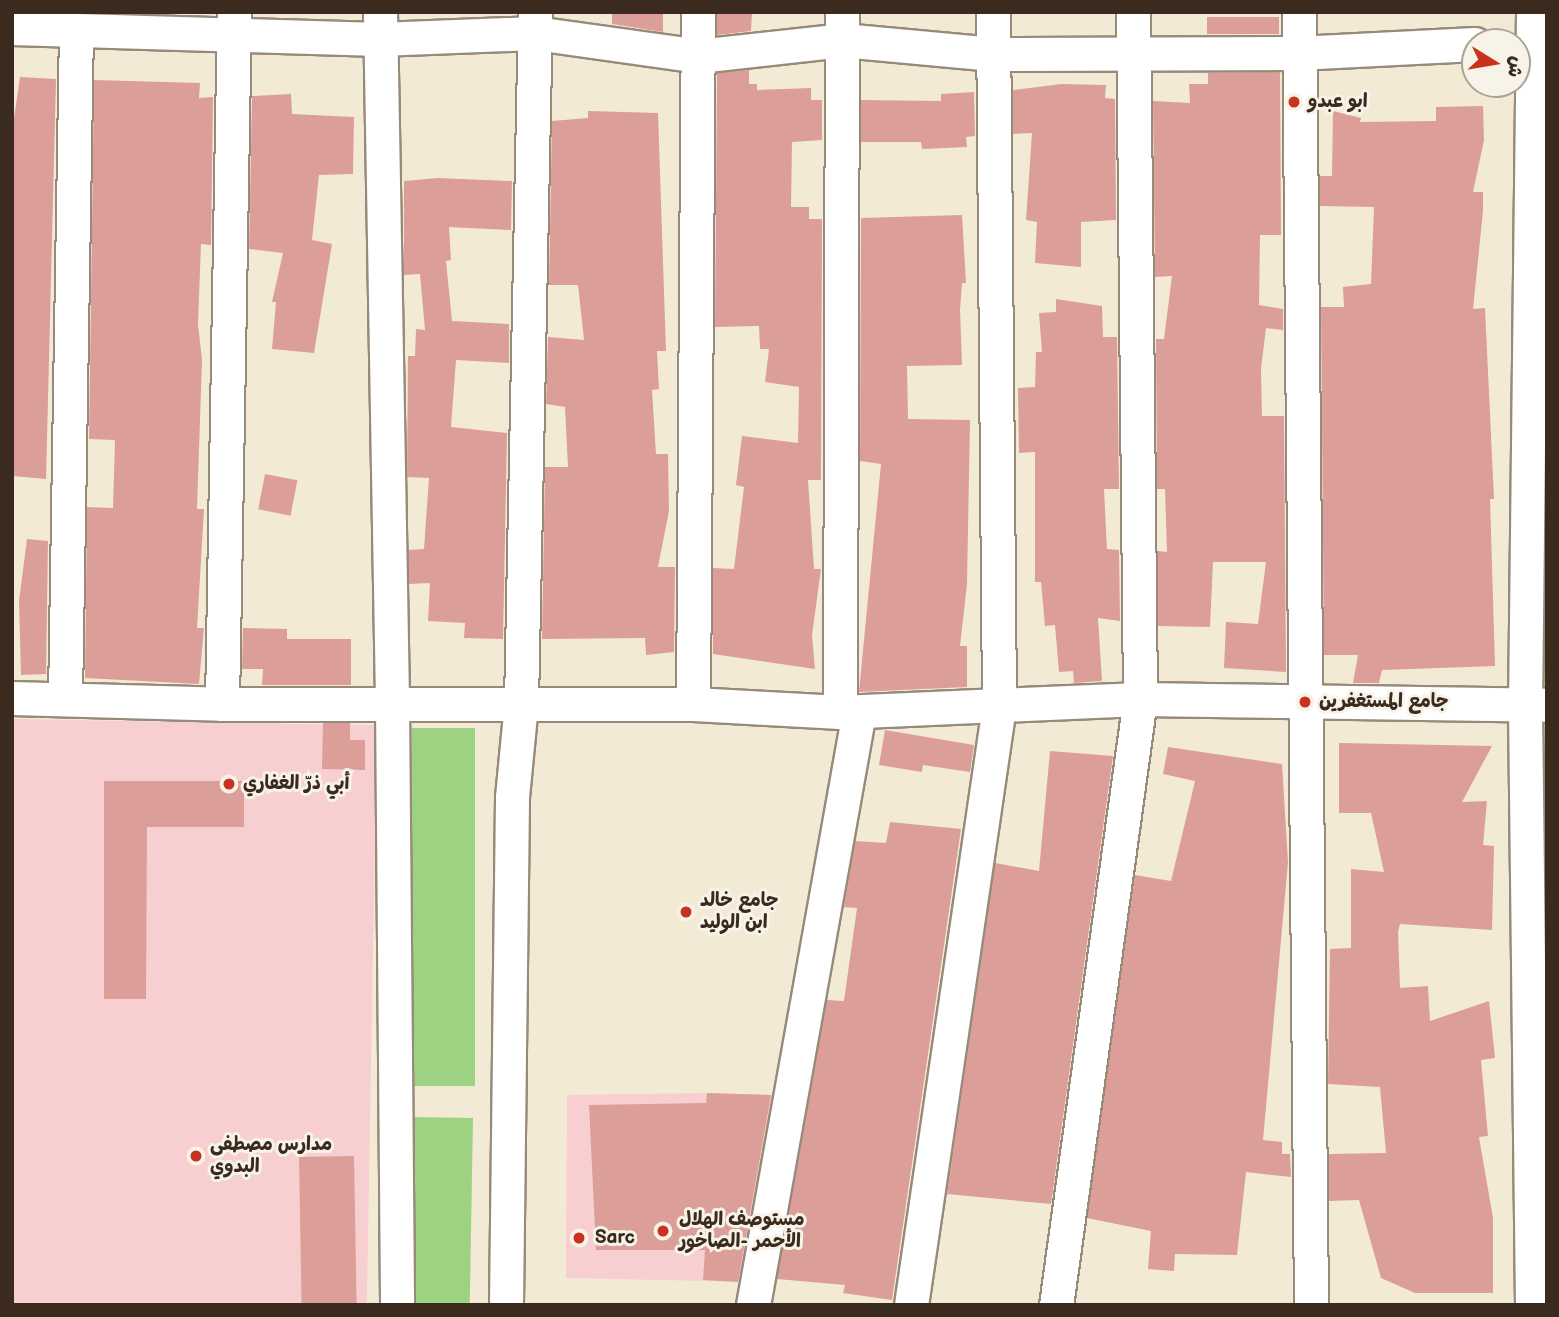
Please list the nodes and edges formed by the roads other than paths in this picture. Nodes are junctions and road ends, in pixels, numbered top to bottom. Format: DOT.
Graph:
graph roads {
  1 [pos="698,12"];
  2 [pos="993,12"];
  3 [pos="1133,12"];
  4 [pos="1298,12"];
  5 [pos="535,22"];
  6 [pos="234,23"];
  7 [pos="379,26"];
  8 [pos="842,26"];
  9 [pos="12,28"];
  10 [pos="75,31"];
  11 [pos="1531,34"];
  12 [pos="1461,45"];
  13 [pos="1134,53"];
  14 [pos="1297,53"];
  15 [pos="992,54"];
  16 [pos="698,56"];
  17 [pos="12,698"];
  18 [pos="65,699"];
  19 [pos="1140,699"];
  20 [pos="392,702"];
  21 [pos="1305,702"];
  22 [pos="521,703"];
  23 [pos="222,704"];
  24 [pos="693,704"];
  25 [pos="999,706"];
  26 [pos="1536,706"];
  27 [pos="850,712"];
  28 [pos="397,1305"];
  29 [pos="506,1305"];
  30 [pos="753,1305"];
  31 [pos="911,1305"];
  32 [pos="1056,1305"];
  33 [pos="1311,1305"];
  34 [pos="1532,1305"];
  1 -- 16 [label="street"];
  2 -- 15 [label="street"];
  3 -- 13 [label="street"];
  4 -- 14 [label="street"];
  5 -- 7 [label="street"];
  5 -- 16 [label="street"];
  5 -- 22 [label="street"];
  6 -- 7 [label="street"];
  6 -- 10 [label="street"];
  6 -- 23 [label="street"];
  7 -- 20 [label="street"];
  8 -- 15 [label="street"];
  8 -- 16 [label="street"];
  8 -- 27 [label="street"];
  9 -- 10 [label="street"];
  10 -- 18 [label="street"];
  11 -- 26 [label="street"];
  12 -- 14 [label="street"];
  13 -- 14 [label="street"];
  13 -- 15 [label="street"];
  13 -- 19 [label="street"];
  14 -- 21 [label="street"];
  15 -- 25 [label="street"];
  16 -- 24 [label="street"];
  17 -- 18 [label="street"];
  18 -- 23 [label="street"];
  19 -- 21 [label="street"];
  19 -- 25 [label="street"];
  19 -- 32 [label="street"];
  20 -- 22 [label="street"];
  20 -- 23 [label="street"];
  20 -- 28 [label="street"];
  21 -- 26 [label="street"];
  21 -- 33 [label="street"];
  22 -- 24 [label="street"];
  22 -- 29 [label="street"];
  24 -- 27 [label="street"];
  25 -- 27 [label="street"];
  25 -- 31 [label="street"];
  26 -- 34 [label="street"];
  27 -- 30 [label="street"];
}
